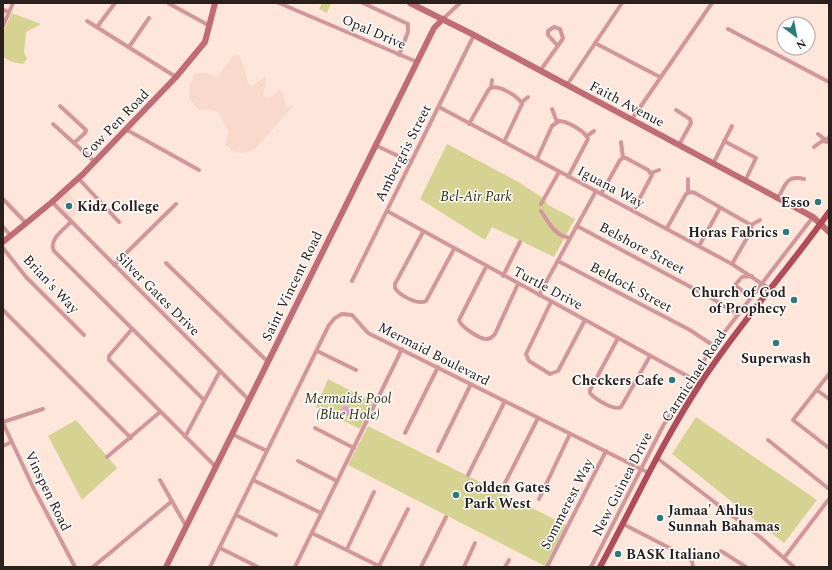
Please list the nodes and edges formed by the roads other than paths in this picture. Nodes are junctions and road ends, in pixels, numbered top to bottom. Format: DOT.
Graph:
graph roads {
  1 [pos="13,3"];
  2 [pos="115,3"];
  3 [pos="168,3"];
  4 [pos="214,3"];
  5 [pos="279,3"];
  6 [pos="363,3"];
  7 [pos="410,3"];
  8 [pos="460,3"];
  9 [pos="622,3"];
  10 [pos="712,3"];
  11 [pos="3,10"];
  12 [pos="9,12"];
  13 [pos="149,18"];
  14 [pos="443,19"];
  15 [pos="87,21"];
  16 [pos="3,26"];
  17 [pos="210,26"];
  18 [pos="97,27"];
  19 [pos="728,29"];
  20 [pos="474,34"];
  21 [pos="595,43"];
  22 [pos="558,46"];
  23 [pos="129,47"];
  24 [pos="399,55"];
  25 [pos="417,62"];
  26 [pos="540,71"];
  27 [pos="176,77"];
  28 [pos="660,77"];
  29 [pos="492,80"];
  30 [pos="829,82"];
  31 [pos="567,85"];
  32 [pos="491,87"];
  33 [pos="528,97"];
  34 [pos="522,102"];
  35 [pos="60,106"];
  36 [pos="439,107"];
  37 [pos="552,109"];
  38 [pos="676,110"];
  39 [pos="632,119"];
  40 [pos="557,122"];
  41 [pos="53,124"];
  42 [pos="469,124"];
  43 [pos="732,126"];
  44 [pos="127,130"];
  45 [pos="594,131"];
  46 [pos="818,134"];
  47 [pos="587,136"];
  48 [pos="828,140"];
  49 [pos="724,141"];
  50 [pos="504,142"];
  51 [pos="621,142"];
  52 [pos="74,143"];
  53 [pos="375,145"];
  54 [pos="679,145"];
  55 [pos="814,148"];
  56 [pos="623,158"];
  57 [pos="537,160"];
  58 [pos="95,162"];
  59 [pos="411,162"];
  60 [pos="713,164"];
  61 [pos="199,170"];
  62 [pos="659,170"];
  63 [pos="559,172"];
  64 [pos="651,173"];
  65 [pos="568,177"];
  66 [pos="78,178"];
  67 [pos="688,179"];
  68 [pos="804,179"];
  69 [pos="745,181"];
  70 [pos="596,191"];
  71 [pos="688,192"];
  72 [pos="601,194"];
  73 [pos="778,198"];
  74 [pos="3,199"];
  75 [pos="52,202"];
  76 [pos="176,204"];
  77 [pos="541,204"];
  78 [pos="720,208"];
  79 [pos="387,211"];
  80 [pos="541,211"];
  81 [pos="633,211"];
  82 [pos="829,212"];
  83 [pos="814,217"];
  84 [pos="760,220"];
  85 [pos="71,222"];
  86 [pos="119,222"];
  87 [pos="26,223"];
  88 [pos="821,224"];
  89 [pos="751,225"];
  90 [pos="577,226"];
  91 [pos="3,227"];
  92 [pos="666,228"];
  93 [pos="423,232"];
  94 [pos="829,232"];
  95 [pos="11,236"];
  96 [pos="570,238"];
  97 [pos="3,242"];
  98 [pos="520,242"];
  99 [pos="698,246"];
  100 [pos="3,248"];
  101 [pos="454,249"];
  102 [pos="558,261"];
  103 [pos="166,263"];
  104 [pos="732,264"];
  105 [pos="114,265"];
  106 [pos="486,266"];
  107 [pos="503,276"];
  108 [pos="752,276"];
  109 [pos="352,281"];
  110 [pos="763,283"];
  111 [pos="518,284"];
  112 [pos="770,288"];
  113 [pos="539,295"];
  114 [pos="751,298"];
  115 [pos="551,302"];
  116 [pos="3,310"];
  117 [pos="738,315"];
  118 [pos="585,320"];
  119 [pos="132,329"];
  120 [pos="84,335"];
  121 [pos="618,338"];
  122 [pos="714,346"];
  123 [pos="402,350"];
  124 [pos="317,351"];
  125 [pos="650,356"];
  126 [pos="268,362"];
  127 [pos="438,367"];
  128 [pos="356,370"];
  129 [pos="220,371"];
  130 [pos="829,374"];
  131 [pos="693,378"];
  132 [pos="700,383"];
  133 [pos="471,384"];
  134 [pos="817,390"];
  135 [pos="829,399"];
  136 [pos="204,400"];
  137 [pos="249,400"];
  138 [pos="505,401"];
  139 [pos="43,409"];
  140 [pos="160,412"];
  141 [pos="538,418"];
  142 [pos="3,423"];
  143 [pos="315,428"];
  144 [pos="405,433"];
  145 [pos="232,434"];
  146 [pos="570,434"];
  147 [pos="185,437"];
  148 [pos="130,438"];
  149 [pos="768,440"];
  150 [pos="12,442"];
  151 [pos="3,446"];
  152 [pos="354,448"];
  153 [pos="829,448"];
  154 [pos="267,451"];
  155 [pos="438,451"];
  156 [pos="606,451"];
  157 [pos="107,457"];
  158 [pos="657,458"];
  159 [pos="298,461"];
  160 [pos="216,467"];
  161 [pos="642,470"];
  162 [pos="649,473"];
  163 [pos="468,475"];
  164 [pos="160,480"];
  165 [pos="253,480"];
  166 [pos="337,481"];
  167 [pos="505,483"];
  168 [pos="829,489"];
  169 [pos="374,492"];
  170 [pos="540,499"];
  171 [pos="829,499"];
  172 [pos="172,501"];
  173 [pos="408,509"];
  174 [pos="321,513"];
  175 [pos="236,515"];
  176 [pos="446,517"];
  177 [pos="623,524"];
  178 [pos="186,526"];
  179 [pos="312,533"];
  180 [pos="276,535"];
  181 [pos="475,543"];
  182 [pos="220,548"];
  183 [pos="347,549"];
  184 [pos="721,551"];
  185 [pos="784,558"];
  186 [pos="509,560"];
  187 [pos="380,566"];
  188 [pos="75,567"];
  189 [pos="93,567"];
  190 [pos="166,567"];
  191 [pos="210,567"];
  192 [pos="258,567"];
  193 [pos="295,567"];
  194 [pos="421,567"];
  195 [pos="464,567"];
  196 [pos="505,567"];
  197 [pos="547,567"];
  198 [pos="591,567"];
  199 [pos="600,567"];
  200 [pos="693,567"];
  201 [pos="746,567"];
  202 [pos="794,567"];
  1 -- 12 [label="street"];
  2 -- 18 [label="street"];
  3 -- 17 [label="street"];
  4 -- 17 [label="street, Cow Pen Road"];
  5 -- 24 [label="street, Opal Drive"];
  6 -- 24 [label="street"];
  7 -- 14 [label="street, Faith Avenue"];
  8 -- 14 [label="street"];
  9 -- 21 [label="street"];
  10 -- 28 [label="street"];
  11 -- 12 [label="street"];
  12 -- 16 [label="street"];
  13 -- 23 [label="street"];
  14 -- 20 [label="street, Faith Avenue"];
  14 -- 25 [label="street, Saint Vincent Road"];
  15 -- 18 [label="street"];
  17 -- 27 [label="street, Cow Pen Road"];
  18 -- 23 [label="street"];
  19 -- 30 [label="street"];
  20 -- 26 [label="street, Faith Avenue"];
  20 -- 36 [label="street, Ambergris Street"];
  21 -- 28 [label="street"];
  21 -- 31 [label="street"];
  22 -- 22 [label="street"];
  22 -- 26 [label="street"];
  23 -- 27 [label="street"];
  24 -- 25 [label="street, Opal Drive"];
  25 -- 53 [label="street, Saint Vincent Road"];
  26 -- 31 [label="street, Faith Avenue"];
  27 -- 44 [label="street, Cow Pen Road"];
  28 -- 39 [label="street"];
  29 -- 32 [label="street"];
  31 -- 39 [label="street, Faith Avenue"];
  32 -- 34 [label="street"];
  32 -- 42 [label="street"];
  33 -- 34 [label="street"];
  34 -- 50 [label="street"];
  35 -- 52 [label="street"];
  36 -- 42 [label="street, Iguana Way"];
  36 -- 59 [label="street, Ambergris Street"];
  37 -- 40 [label="street"];
  38 -- 54 [label="street"];
  39 -- 54 [label="street, Faith Avenue"];
  40 -- 47 [label="street"];
  40 -- 57 [label="street"];
  41 -- 52 [label="street"];
  42 -- 50 [label="street, Iguana Way"];
  43 -- 49 [label="street"];
  44 -- 58 [label="street, Cow Pen Road"];
  44 -- 61 [label="street"];
  45 -- 47 [label="street"];
  46 -- 48 [label="street"];
  47 -- 65 [label="street"];
  48 -- 55 [label="street"];
  49 -- 60 [label="street"];
  49 -- 69 [label="street"];
  50 -- 57 [label="street, Iguana Way"];
  51 -- 56 [label="street"];
  52 -- 58 [label="street"];
  53 -- 59 [label="street"];
  53 -- 126 [label="street, Saint Vincent Road"];
  54 -- 60 [label="street, Faith Avenue"];
  56 -- 64 [label="street"];
  56 -- 72 [label="street"];
  57 -- 63 [label="street, Iguana Way"];
  58 -- 66 [label="street, Cow Pen Road"];
  59 -- 79 [label="street, Ambergris Street"];
  60 -- 69 [label="street, Faith Avenue"];
  62 -- 64 [label="street"];
  63 -- 65 [label="street, Iguana Way"];
  63 -- 77 [label="street"];
  64 -- 81 [label="street"];
  65 -- 70 [label="street, Iguana Way"];
  66 -- 75 [label="street, Cow Pen Road"];
  66 -- 86 [label="street"];
  67 -- 71 [label="street"];
  68 -- 73 [label="street"];
  69 -- 73 [label="street, Faith Avenue"];
  70 -- 72 [label="street, Iguana Way"];
  70 -- 90 [label="street"];
  71 -- 78 [label="street"];
  71 -- 92 [label="street"];
  72 -- 81 [label="street, Iguana Way"];
  73 -- 83 [label="street, Faith Avenue"];
  74 -- 87 [label="street"];
  75 -- 85 [label="street, Silver Gates Drive"];
  75 -- 87 [label="street, Cow Pen Road"];
  76 -- 105 [label="street"];
  78 -- 89 [label="street"];
  78 -- 99 [label="street"];
  79 -- 93 [label="street, Turtle Drive"];
  79 -- 109 [label="street, Ambergris Street"];
  80 -- 96 [label="street"];
  81 -- 92 [label="street, Iguana Way"];
  82 -- 88 [label="main road, Carmichael Road"];
  83 -- 88 [label="street, Faith Avenue"];
  83 -- 110 [label="street, New Guinea Drive"];
  84 -- 89 [label="street"];
  85 -- 105 [label="street, Silver Gates Drive"];
  85 -- 119 [label="street"];
  87 -- 95 [label="street, Cow Pen Road"];
  88 -- 94 [label="street, Faith Avenue"];
  88 -- 112 [label="main road, Carmichael Road"];
  89 -- 104 [label="street"];
  90 -- 96 [label="street"];
  90 -- 117 [label="street, Belshore Street"];
  91 -- 95 [label="street"];
  92 -- 99 [label="street, Iguana Way"];
  93 -- 101 [label="street, Turtle Drive"];
  93 -- 101 [label="street"];
  95 -- 97 [label="street, Cow Pen Road"];
  96 -- 102 [label="street"];
  98 -- 107 [label="street"];
  99 -- 104 [label="street, Iguana Way"];
  100 -- 120 [label="street, Brian's Way"];
  101 -- 106 [label="street, Turtle Drive"];
  102 -- 113 [label="street"];
  102 -- 122 [label="street, Beldock Street"];
  103 -- 126 [label="street"];
  104 -- 108 [label="street, Iguana Way"];
  105 -- 129 [label="street, Silver Gates Drive"];
  106 -- 107 [label="street, Turtle Drive"];
  106 -- 111 [label="street"];
  107 -- 111 [label="street, Turtle Drive"];
  108 -- 110 [label="street, Iguana Way"];
  108 -- 114 [label="street"];
  110 -- 112 [label="street, Iguana Way"];
  110 -- 114 [label="street, New Guinea Drive"];
  111 -- 113 [label="street, Turtle Drive"];
  112 -- 132 [label="main road, Carmichael Road"];
  113 -- 115 [label="street, Turtle Drive"];
  114 -- 117 [label="street, New Guinea Drive"];
  115 -- 118 [label="street, Turtle Drive"];
  115 -- 118 [label="street"];
  116 -- 148 [label="street"];
  117 -- 122 [label="street, New Guinea Drive"];
  118 -- 121 [label="street, Turtle Drive"];
  119 -- 136 [label="street"];
  119 -- 140 [label="street"];
  121 -- 125 [label="street, Turtle Drive"];
  121 -- 125 [label="street"];
  122 -- 131 [label="street, New Guinea Drive"];
  123 -- 124 [label="street, Mermaid Boulevard"];
  123 -- 127 [label="street, Mermaid Boulevard"];
  123 -- 152 [label="street"];
  124 -- 128 [label="street"];
  124 -- 154 [label="street, Mermaid Boulevard"];
  125 -- 131 [label="street, Turtle Drive"];
  126 -- 137 [label="street, Saint Vincent Road"];
  127 -- 133 [label="street, Mermaid Boulevard"];
  127 -- 144 [label="street"];
  129 -- 136 [label="street"];
  129 -- 137 [label="street, Silver Gates Drive"];
  130 -- 134 [label="street"];
  131 -- 132 [label="street, Turtle Drive"];
  131 -- 161 [label="street, New Guinea Drive"];
  132 -- 158 [label="main road, Carmichael Road"];
  133 -- 138 [label="street, Mermaid Boulevard"];
  133 -- 155 [label="street"];
  134 -- 135 [label="street"];
  134 -- 153 [label="street"];
  136 -- 147 [label="street"];
  137 -- 145 [label="street, Saint Vincent Road"];
  138 -- 141 [label="street, Mermaid Boulevard"];
  138 -- 163 [label="street"];
  139 -- 142 [label="street"];
  140 -- 147 [label="street"];
  140 -- 148 [label="street"];
  141 -- 146 [label="street, Mermaid Boulevard"];
  141 -- 167 [label="street"];
  142 -- 150 [label="street, Vinspen Road"];
  143 -- 152 [label="street"];
  145 -- 154 [label="street"];
  145 -- 160 [label="street, Saint Vincent Road"];
  146 -- 156 [label="street, Mermaid Boulevard"];
  146 -- 170 [label="street"];
  147 -- 160 [label="street"];
  148 -- 157 [label="street"];
  149 -- 168 [label="street"];
  150 -- 151 [label="street"];
  150 -- 188 [label="street, Vinspen Road"];
  152 -- 166 [label="street"];
  154 -- 165 [label="street, Mermaid Boulevard"];
  156 -- 161 [label="street, Mermaid Boulevard"];
  156 -- 197 [label="street, Sommerest Way"];
  158 -- 162 [label="main road, Carmichael Road"];
  158 -- 185 [label="street"];
  159 -- 166 [label="street"];
  160 -- 178 [label="street, Saint Vincent Road"];
  161 -- 162 [label="street, Mermaid Boulevard"];
  161 -- 198 [label="street, New Guinea Drive"];
  162 -- 177 [label="main road, Carmichael Road"];
  164 -- 172 [label="street"];
  165 -- 174 [label="street"];
  165 -- 175 [label="street, Mermaid Boulevard"];
  166 -- 174 [label="street"];
  169 -- 183 [label="street"];
  171 -- 185 [label="street"];
  172 -- 178 [label="street"];
  172 -- 189 [label="street"];
  173 -- 187 [label="street"];
  174 -- 179 [label="street"];
  175 -- 180 [label="street"];
  175 -- 182 [label="street, Mermaid Boulevard"];
  176 -- 194 [label="street"];
  177 -- 199 [label="main road, Carmichael Road"];
  177 -- 200 [label="street"];
  178 -- 190 [label="street, Saint Vincent Road"];
  179 -- 183 [label="street"];
  179 -- 193 [label="street"];
  181 -- 195 [label="street"];
  182 -- 191 [label="street, Mermaid Boulevard"];
  182 -- 192 [label="street"];
  183 -- 187 [label="street"];
  184 -- 201 [label="street"];
  185 -- 202 [label="street"];
  186 -- 196 [label="street"];
}
